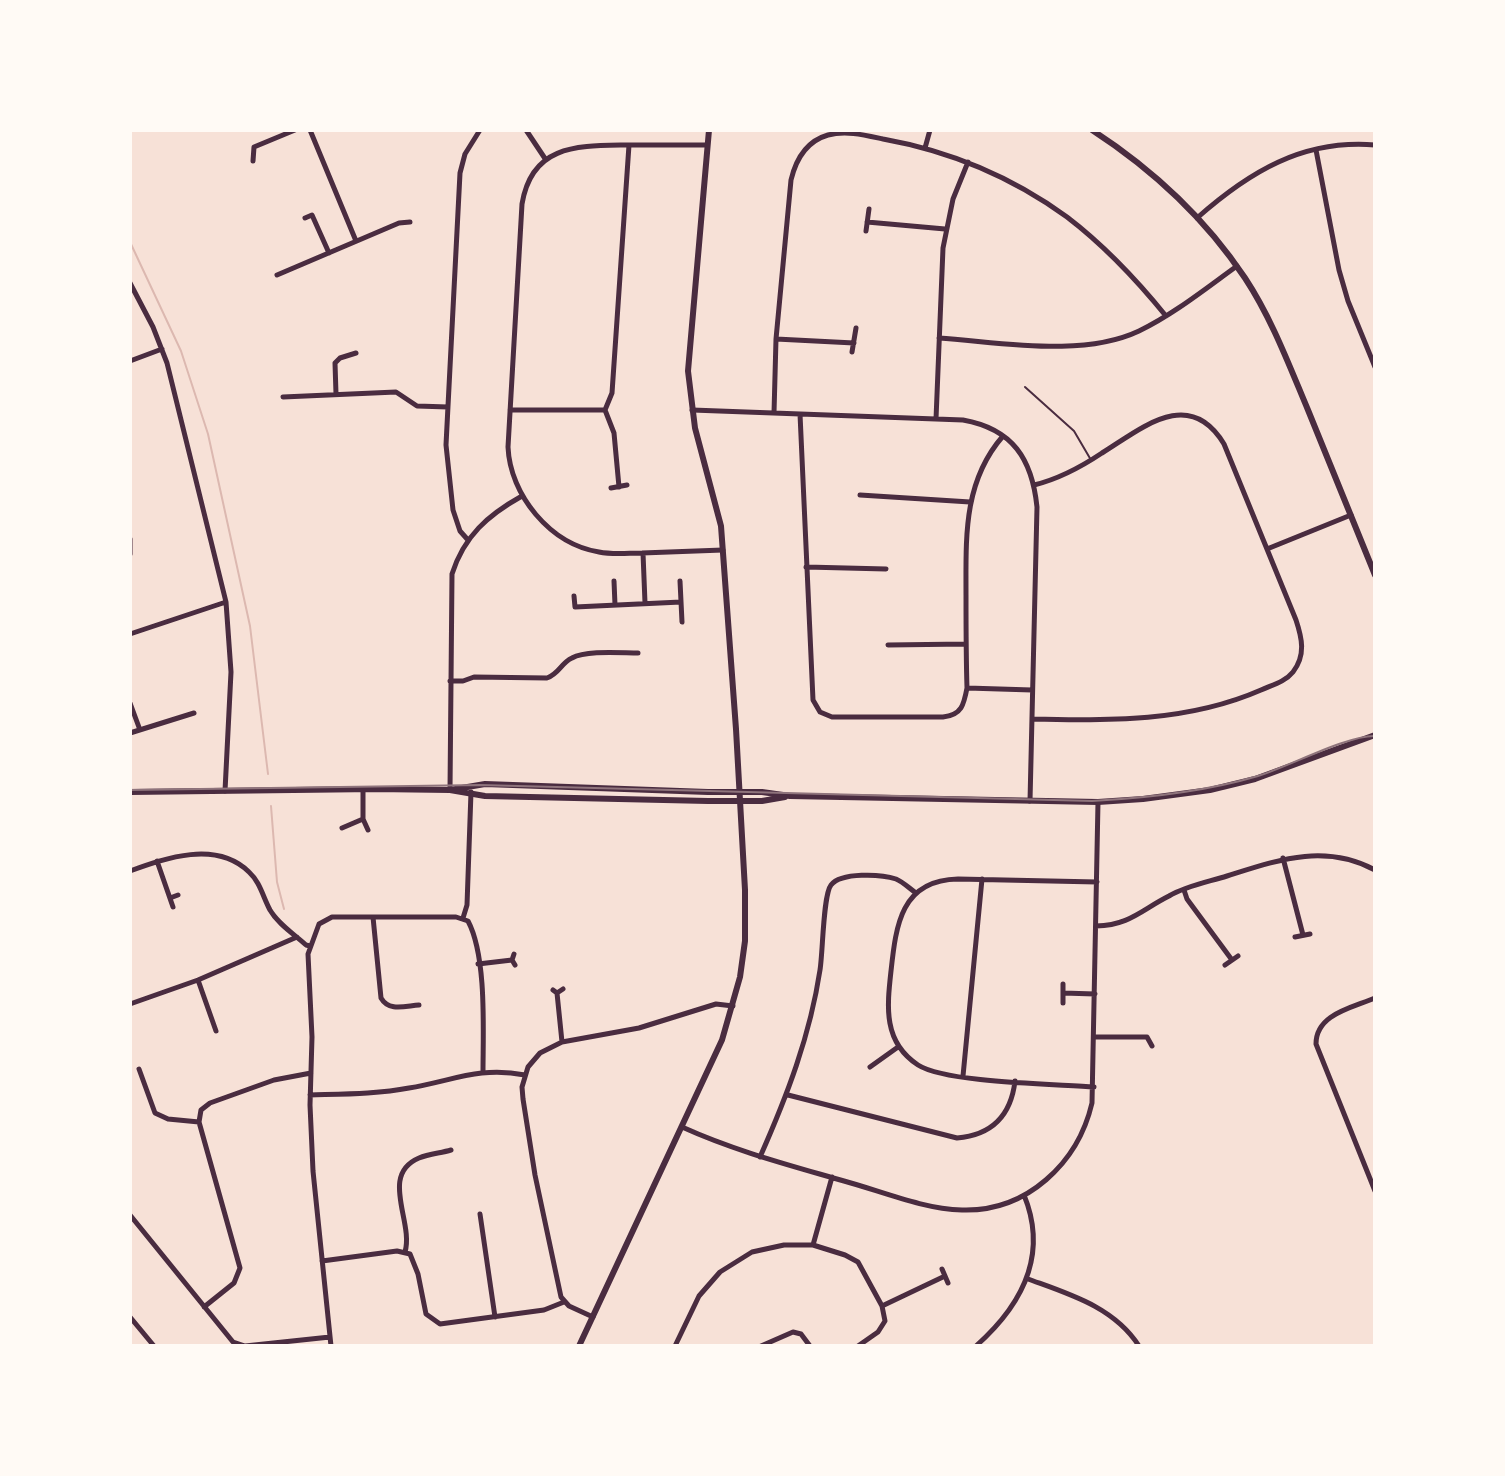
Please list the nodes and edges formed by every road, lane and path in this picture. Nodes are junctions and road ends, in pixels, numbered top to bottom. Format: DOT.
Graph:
graph roads {
  1 [pos="295,130"];
  2 [pos="480,130"];
  3 [pos="526,130"];
  4 [pos="709,130"];
  5 [pos="930,130"];
  6 [pos="1092,130"];
  7 [pos="313,131"];
  8 [pos="629,145"];
  9 [pos="707,145"];
  10 [pos="1375,145"];
  11 [pos="925,148"];
  12 [pos="1316,150"];
  13 [pos="546,160"];
  14 [pos="253,161"];
  15 [pos="968,162"];
  16 [pos="869,209"];
  17 [pos="305,218"];
  18 [pos="1197,218"];
  19 [pos="410,222"];
  20 [pos="867,222"];
  21 [pos="393,226"];
  22 [pos="945,229"];
  23 [pos="866,231"];
  24 [pos="396,235"];
  25 [pos="356,241"];
  26 [pos="329,253"];
  27 [pos="1237,266"];
  28 [pos="286,282"];
  29 [pos="130,283"];
  30 [pos="1166,316"];
  31 [pos="856,328"];
  32 [pos="939,338"];
  33 [pos="776,339"];
  34 [pos="854,343"];
  35 [pos="162,349"];
  36 [pos="852,352"];
  37 [pos="356,353"];
  38 [pos="1373,355"];
  39 [pos="130,361"];
  40 [pos="1375,367"];
  41 [pos="1025,387"];
  42 [pos="336,395"];
  43 [pos="286,399"];
  44 [pos="448,407"];
  45 [pos="510,410"];
  46 [pos="605,410"];
  47 [pos="692,410"];
  48 [pos="774,413"];
  49 [pos="800,414"];
  50 [pos="936,419"];
  51 [pos="1003,436"];
  52 [pos="1091,460"];
  53 [pos="627,485"];
  54 [pos="1034,485"];
  55 [pos="619,487"];
  56 [pos="872,487"];
  57 [pos="611,488"];
  58 [pos="860,495"];
  59 [pos="522,496"];
  60 [pos="872,496"];
  61 [pos="970,502"];
  62 [pos="1351,515"];
  63 [pos="130,539"];
  64 [pos="468,540"];
  65 [pos="1267,549"];
  66 [pos="723,550"];
  67 [pos="643,553"];
  68 [pos="130,554"];
  69 [pos="806,567"];
  70 [pos="886,569"];
  71 [pos="1375,575"];
  72 [pos="614,581"];
  73 [pos="680,581"];
  74 [pos="574,596"];
  75 [pos="226,602"];
  76 [pos="681,602"];
  77 [pos="645,603"];
  78 [pos="615,605"];
  79 [pos="682,622"];
  80 [pos="130,634"];
  81 [pos="966,644"];
  82 [pos="888,645"];
  83 [pos="626,653"];
  84 [pos="638,653"];
  85 [pos="627,664"];
  86 [pos="450,681"];
  87 [pos="967,688"];
  88 [pos="1032,690"];
  89 [pos="130,703"];
  90 [pos="192,716"];
  91 [pos="1032,719"];
  92 [pos="140,730"];
  93 [pos="130,733"];
  94 [pos="1373,734"];
  95 [pos="363,789"];
  96 [pos="450,790"];
  97 [pos="471,790"];
  98 [pos="225,791"];
  99 [pos="130,792"];
  100 [pos="739,792"];
  101 [pos="790,796"];
  102 [pos="740,801"];
  103 [pos="1030,801"];
  104 [pos="1098,802"];
  105 [pos="363,819"];
  106 [pos="342,828"];
  107 [pos="368,830"];
  108 [pos="1283,858"];
  109 [pos="157,861"];
  110 [pos="1375,870"];
  111 [pos="130,871"];
  112 [pos="982,879"];
  113 [pos="1097,882"];
  114 [pos="1184,890"];
  115 [pos="916,893"];
  116 [pos="178,895"];
  117 [pos="170,898"];
  118 [pos="173,907"];
  119 [pos="373,917"];
  120 [pos="463,918"];
  121 [pos="1096,926"];
  122 [pos="1310,934"];
  123 [pos="1303,935"];
  124 [pos="297,937"];
  125 [pos="1295,937"];
  126 [pos="310,946"];
  127 [pos="513,960"];
  128 [pos="478,964"];
  129 [pos="1225,965"];
  130 [pos="198,980"];
  131 [pos="1063,984"];
  132 [pos="563,989"];
  133 [pos="1063,993"];
  134 [pos="1095,994"];
  135 [pos="1375,998"];
  136 [pos="1063,1003"];
  137 [pos="130,1004"];
  138 [pos="419,1005"];
  139 [pos="733,1006"];
  140 [pos="216,1031"];
  141 [pos="1094,1037"];
  142 [pos="562,1042"];
  143 [pos="1152,1046"];
  144 [pos="898,1047"];
  145 [pos="870,1067"];
  146 [pos="139,1069"];
  147 [pos="483,1072"];
  148 [pos="311,1073"];
  149 [pos="525,1075"];
  150 [pos="963,1076"];
  151 [pos="1015,1081"];
  152 [pos="1094,1087"];
  153 [pos="310,1095"];
  154 [pos="788,1095"];
  155 [pos="199,1122"];
  156 [pos="682,1127"];
  157 [pos="451,1150"];
  158 [pos="760,1157"];
  159 [pos="832,1177"];
  160 [pos="1375,1191"];
  161 [pos="1024,1195"];
  162 [pos="480,1214"];
  163 [pos="130,1215"];
  164 [pos="813,1245"];
  165 [pos="405,1252"];
  166 [pos="322,1261"];
  167 [pos="942,1269"];
  168 [pos="1028,1279"];
  169 [pos="564,1302"];
  170 [pos="882,1306"];
  171 [pos="204,1307"];
  172 [pos="130,1317"];
  173 [pos="495,1317"];
  174 [pos="593,1317"];
  175 [pos="330,1337"];
  176 [pos="154,1346"];
  177 [pos="331,1346"];
  178 [pos="579,1346"];
  179 [pos="675,1346"];
  180 [pos="761,1346"];
  181 [pos="810,1346"];
  182 [pos="858,1346"];
  183 [pos="976,1346"];
  184 [pos="1139,1346"];
  1 -- 14 [label="street"];
  2 -- 44 [label="street"];
  3 -- 13 [label="street"];
  4 -- 9 [label="street"];
  5 -- 11 [label="street"];
  6 -- 18 [label="street"];
  7 -- 25 [label="street"];
  8 -- 9 [label="street"];
  8 -- 13 [label="street"];
  8 -- 46 [label="street"];
  9 -- 47 [label="street"];
  10 -- 12 [label="street"];
  11 -- 15 [label="street"];
  11 -- 33 [label="street"];
  12 -- 18 [label="street"];
  12 -- 38 [label="street"];
  13 -- 45 [label="street"];
  15 -- 22 [label="street"];
  15 -- 30 [label="street"];
  16 -- 20 [label="street"];
  17 -- 26 [label="street"];
  18 -- 27 [label="street"];
  19 -- 21 [label="street"];
  20 -- 22 [label="street"];
  20 -- 23 [label="street"];
  21 -- 24 [label="street"];
  21 -- 25 [label="street"];
  22 -- 32 [label="street"];
  25 -- 26 [label="street"];
  26 -- 28 [label="street"];
  27 -- 30 [label="street"];
  27 -- 62 [label="street"];
  29 -- 35 [label="street"];
  30 -- 32 [label="street"];
  31 -- 34 [label="street"];
  32 -- 50 [label="street"];
  33 -- 34 [label="street"];
  33 -- 48 [label="street"];
  34 -- 36 [label="street"];
  35 -- 39 [label="street"];
  35 -- 75 [label="street"];
  37 -- 42 [label="street"];
  38 -- 40 [label="street"];
  41 -- 52 [label="lane"];
  42 -- 43 [label="street"];
  42 -- 44 [label="street"];
  44 -- 64 [label="street"];
  45 -- 46 [label="street"];
  45 -- 59 [label="street"];
  46 -- 55 [label="street"];
  47 -- 48 [label="street"];
  47 -- 66 [label="street"];
  48 -- 49 [label="street"];
  49 -- 50 [label="street"];
  49 -- 69 [label="street"];
  50 -- 51 [label="street"];
  51 -- 54 [label="street"];
  51 -- 61 [label="street"];
  52 -- 54 [label="street"];
  52 -- 65 [label="street"];
  53 -- 55 [label="street"];
  54 -- 88 [label="street"];
  55 -- 57 [label="street"];
  56 -- 60 [label="street"];
  58 -- 60 [label="street"];
  59 -- 64 [label="street"];
  59 -- 67 [label="street"];
  60 -- 61 [label="street"];
  61 -- 81 [label="street"];
  62 -- 65 [label="street"];
  62 -- 71 [label="street"];
  63 -- 68 [label="street"];
  64 -- 86 [label="street"];
  65 -- 91 [label="street"];
  66 -- 67 [label="street"];
  66 -- 100 [label="street"];
  67 -- 77 [label="street"];
  69 -- 70 [label="street"];
  69 -- 87 [label="street"];
  72 -- 78 [label="street"];
  73 -- 76 [label="street"];
  74 -- 78 [label="street"];
  75 -- 80 [label="street"];
  75 -- 98 [label="street"];
  76 -- 77 [label="street"];
  76 -- 79 [label="street"];
  77 -- 78 [label="street"];
  81 -- 82 [label="street"];
  81 -- 87 [label="street"];
  83 -- 84 [label="street"];
  83 -- 85 [label="street"];
  83 -- 86 [label="street"];
  86 -- 96 [label="street"];
  87 -- 88 [label="street"];
  88 -- 91 [label="street"];
  89 -- 92 [label="street"];
  90 -- 92 [label="street"];
  91 -- 103 [label="street"];
  92 -- 93 [label="street"];
  94 -- 104 [label="street"];
  95 -- 96 [label="street"];
  95 -- 98 [label="street"];
  95 -- 105 [label="street"];
  96 -- 97 [label="street"];
  97 -- 100 [label="street"];
  97 -- 102 [label="street"];
  97 -- 120 [label="street"];
  98 -- 99 [label="street"];
  100 -- 101 [label="street"];
  100 -- 102 [label="street"];
  101 -- 102 [label="street"];
  101 -- 103 [label="street"];
  102 -- 139 [label="street"];
  103 -- 104 [label="street"];
  104 -- 113 [label="street"];
  105 -- 106 [label="street"];
  105 -- 107 [label="street"];
  108 -- 110 [label="street"];
  108 -- 114 [label="street"];
  108 -- 123 [label="street"];
  109 -- 111 [label="street"];
  109 -- 117 [label="street"];
  109 -- 124 [label="street"];
  112 -- 113 [label="street"];
  112 -- 115 [label="street"];
  112 -- 150 [label="street"];
  113 -- 121 [label="street"];
  114 -- 121 [label="street"];
  114 -- 129 [label="street"];
  115 -- 144 [label="street"];
  115 -- 154 [label="street"];
  116 -- 117 [label="street"];
  117 -- 118 [label="street"];
  119 -- 120 [label="street"];
  119 -- 126 [label="street"];
  119 -- 138 [label="street"];
  120 -- 128 [label="street"];
  121 -- 134 [label="street"];
  122 -- 123 [label="street"];
  123 -- 125 [label="street"];
  124 -- 126 [label="street"];
  124 -- 130 [label="street"];
  126 -- 148 [label="street"];
  127 -- 128 [label="street"];
  128 -- 147 [label="street"];
  130 -- 137 [label="street"];
  130 -- 140 [label="street"];
  131 -- 133 [label="street"];
  132 -- 142 [label="street"];
  133 -- 134 [label="street"];
  133 -- 136 [label="street"];
  134 -- 141 [label="street"];
  135 -- 160 [label="street"];
  139 -- 142 [label="street"];
  139 -- 156 [label="street"];
  141 -- 143 [label="street"];
  141 -- 152 [label="street"];
  142 -- 149 [label="street"];
  144 -- 145 [label="street"];
  144 -- 150 [label="street"];
  146 -- 155 [label="street"];
  147 -- 149 [label="street"];
  147 -- 153 [label="street"];
  148 -- 153 [label="street"];
  148 -- 155 [label="street"];
  149 -- 169 [label="street"];
  150 -- 151 [label="street"];
  151 -- 152 [label="street"];
  151 -- 154 [label="street"];
  152 -- 161 [label="street"];
  153 -- 166 [label="street"];
  154 -- 158 [label="street"];
  155 -- 171 [label="street"];
  156 -- 158 [label="street"];
  156 -- 174 [label="street"];
  157 -- 165 [label="street"];
  158 -- 159 [label="street"];
  159 -- 161 [label="street"];
  159 -- 164 [label="street"];
  161 -- 168 [label="street"];
  162 -- 173 [label="street"];
  163 -- 171 [label="street"];
  164 -- 170 [label="street"];
  164 -- 179 [label="street"];
  165 -- 166 [label="street"];
  165 -- 173 [label="street"];
  166 -- 175 [label="street"];
  167 -- 170 [label="street"];
  168 -- 183 [label="street"];
  168 -- 184 [label="street"];
  169 -- 173 [label="street"];
  169 -- 174 [label="street"];
  170 -- 182 [label="street"];
  171 -- 175 [label="street"];
  172 -- 176 [label="street"];
  174 -- 178 [label="street"];
  175 -- 177 [label="street"];
  180 -- 181 [label="street"];
}
